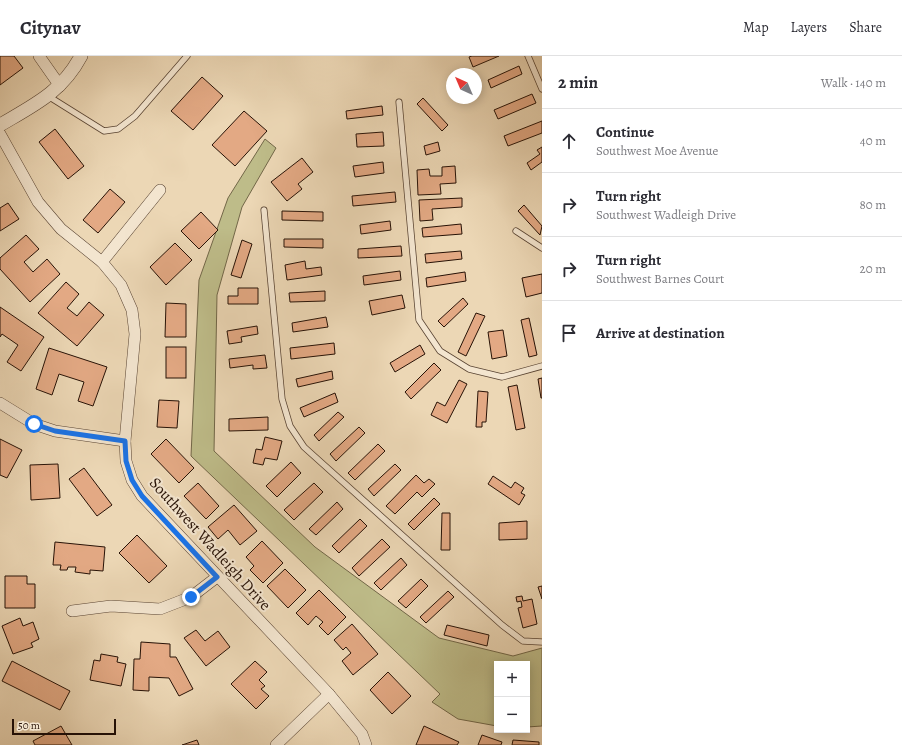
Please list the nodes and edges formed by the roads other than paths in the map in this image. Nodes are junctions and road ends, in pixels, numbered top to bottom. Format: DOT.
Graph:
graph roads {
  1 [pos="38,56"];
  2 [pos="81,56"];
  3 [pos="187,56"];
  4 [pos="528,56"];
  5 [pos="60,86"];
  6 [pos="542,89"];
  7 [pos="48,96"];
  8 [pos="399,102"];
  9 [pos="0,125"];
  10 [pos="0,134"];
  11 [pos="160,190"];
  12 [pos="264,210"];
  13 [pos="516,231"];
  14 [pos="542,248"];
  15 [pos="102,262"];
  16 [pos="542,366"];
  17 [pos="0,403"];
  18 [pos="125,441"];
  19 [pos="217,577"];
  20 [pos="72,611"];
  21 [pos="542,642"];
  22 [pos="328,694"];
  23 [pos="276,745"];
  24 [pos="366,745"];
  1 -- 5 [label="street"];
  2 -- 5 [label="street"];
  3 -- 7 [label="lane"];
  4 -- 6 [label="lane"];
  5 -- 7 [label="street"];
  7 -- 9 [label="street"];
  8 -- 16 [label="lane"];
  10 -- 15 [label="street, Southwest Wadleigh Drive"];
  11 -- 15 [label="street"];
  12 -- 21 [label="lane"];
  13 -- 14 [label="lane"];
  15 -- 18 [label="street, Southwest Wadleigh Drive"];
  17 -- 18 [label="street"];
  18 -- 19 [label="street, Southwest Wadleigh Drive"];
  19 -- 20 [label="street"];
  19 -- 22 [label="street, Southwest Wadleigh Drive"];
  22 -- 23 [label="street"];
  22 -- 24 [label="street, Southwest Wadleigh Drive"];
}
